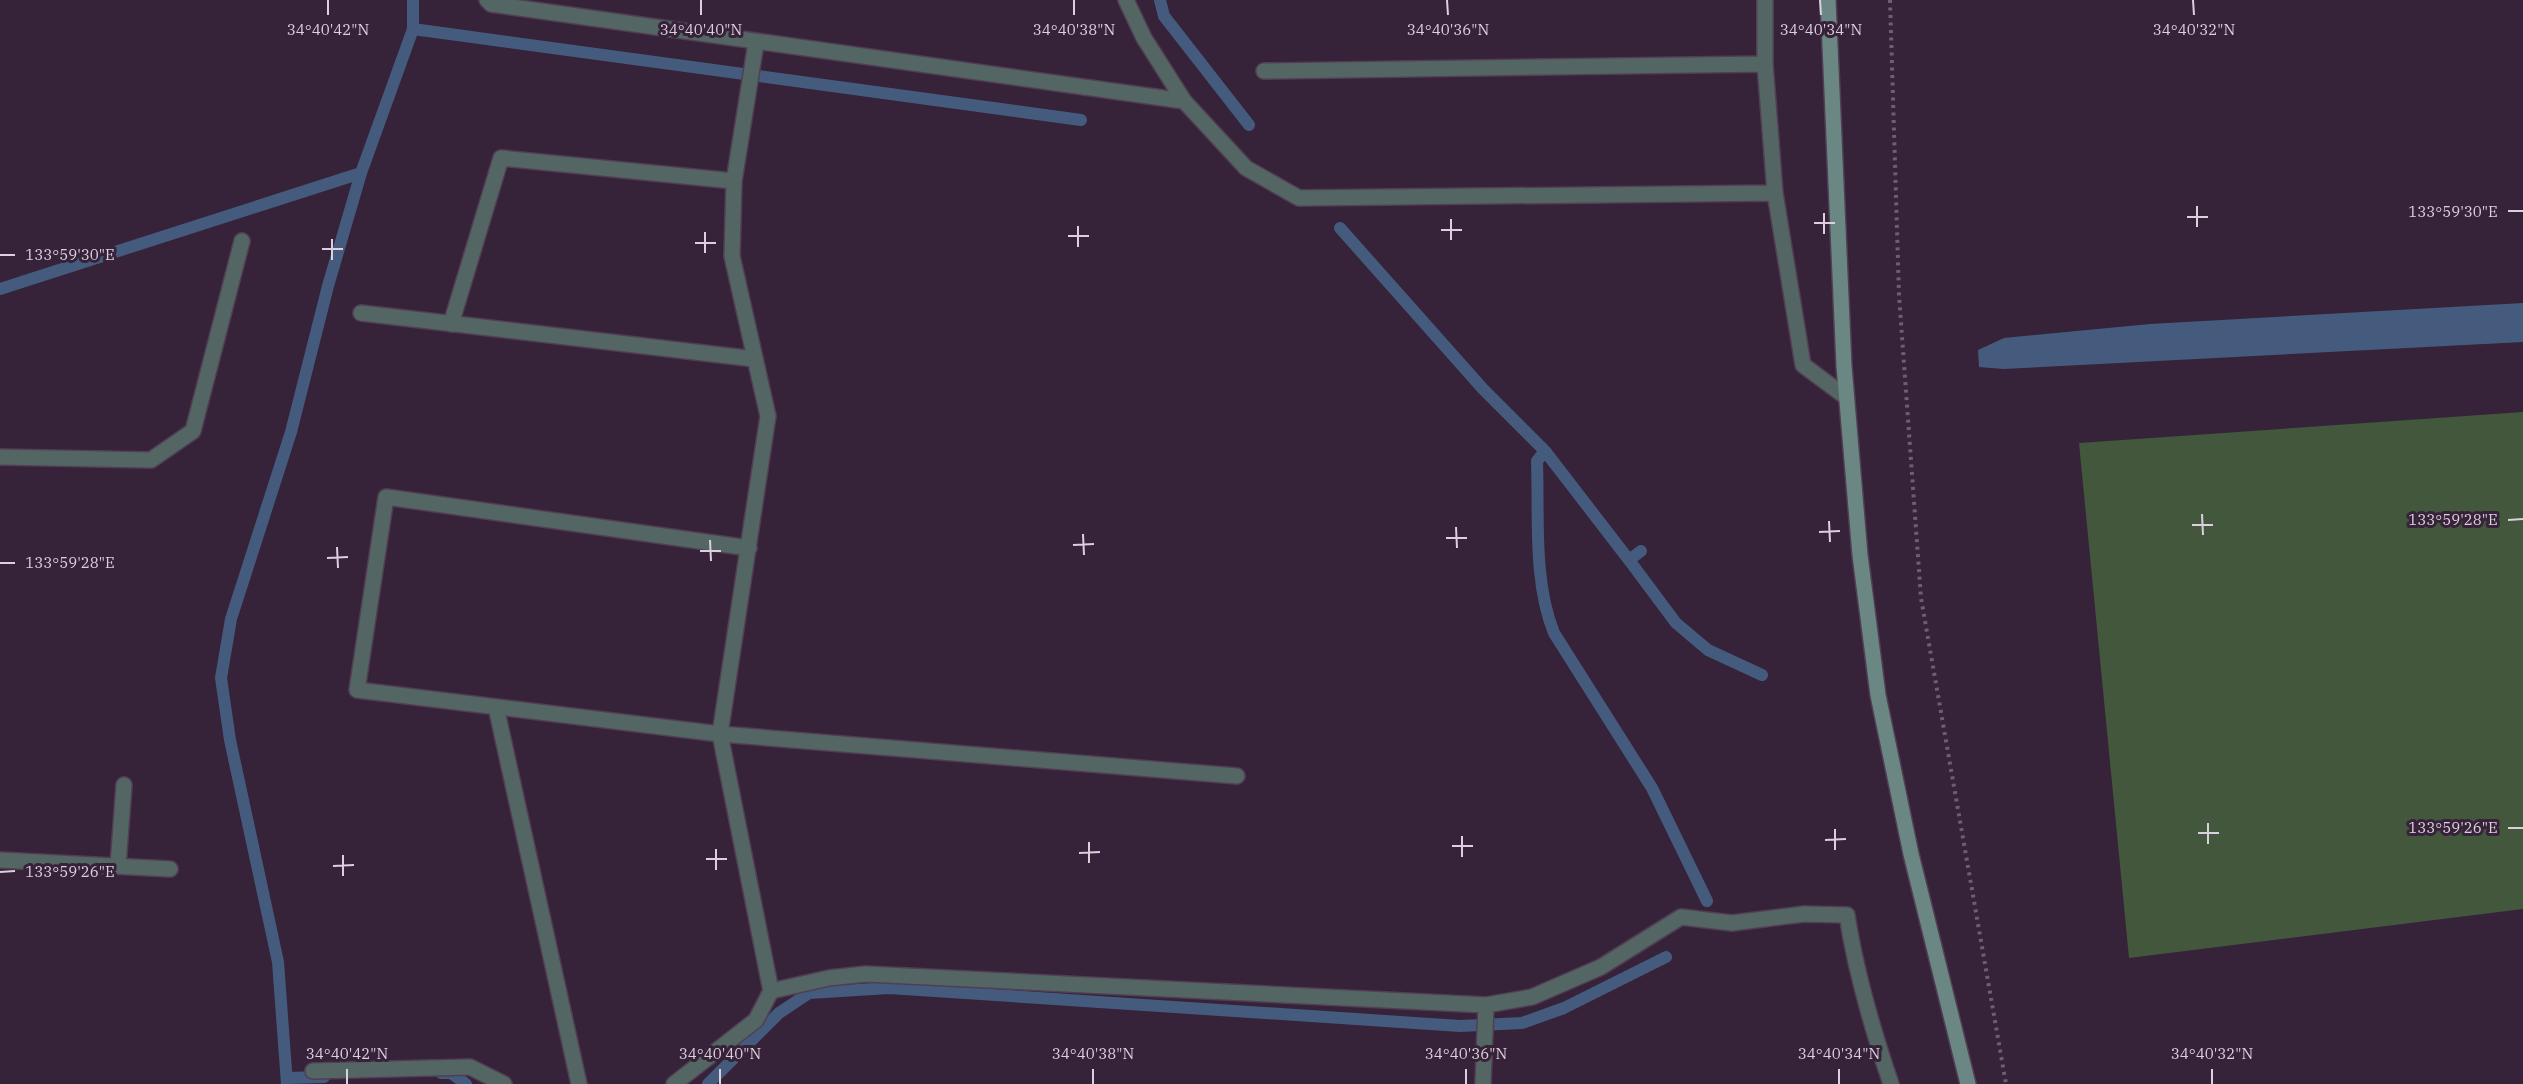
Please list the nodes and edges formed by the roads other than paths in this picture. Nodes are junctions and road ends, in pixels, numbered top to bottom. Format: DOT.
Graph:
graph roads {
  1 [pos="487,0"];
  2 [pos="1126,0"];
  3 [pos="1765,0"];
  4 [pos="1828,0"];
  5 [pos="756,43"];
  6 [pos="1765,64"];
  7 [pos="1264,71"];
  8 [pos="1184,100"];
  9 [pos="734,181"];
  10 [pos="1775,193"];
  11 [pos="242,241"];
  12 [pos="361,313"];
  13 [pos="451,324"];
  14 [pos="755,359"];
  15 [pos="1846,397"];
  16 [pos="0,457"];
  17 [pos="749,548"];
  18 [pos="496,707"];
  19 [pos="720,734"];
  20 [pos="1237,776"];
  21 [pos="124,785"];
  22 [pos="0,860"];
  23 [pos="118,866"];
  24 [pos="170,869"];
  25 [pos="771,991"];
  26 [pos="1486,1010"];
  27 [pos="313,1071"];
  28 [pos="504,1084"];
  29 [pos="579,1084"];
  30 [pos="674,1084"];
  31 [pos="1483,1084"];
  32 [pos="1891,1084"];
  33 [pos="1968,1084"];
  1 -- 5 [label="street"];
  2 -- 8 [label="street"];
  3 -- 6 [label="street"];
  4 -- 15 [label="street"];
  5 -- 8 [label="street"];
  5 -- 9 [label="street"];
  6 -- 7 [label="street"];
  6 -- 10 [label="street"];
  8 -- 10 [label="street"];
  9 -- 13 [label="street"];
  9 -- 14 [label="street"];
  10 -- 15 [label="street"];
  11 -- 16 [label="street"];
  12 -- 13 [label="street"];
  13 -- 14 [label="street"];
  14 -- 17 [label="street"];
  15 -- 33 [label="street"];
  17 -- 18 [label="street"];
  17 -- 19 [label="street"];
  18 -- 19 [label="street"];
  18 -- 29 [label="street"];
  19 -- 20 [label="street"];
  19 -- 25 [label="street"];
  21 -- 23 [label="street"];
  22 -- 23 [label="street"];
  23 -- 24 [label="street"];
  25 -- 26 [label="street"];
  25 -- 30 [label="street"];
  26 -- 31 [label="street"];
  26 -- 32 [label="street"];
  27 -- 28 [label="street"];
}
